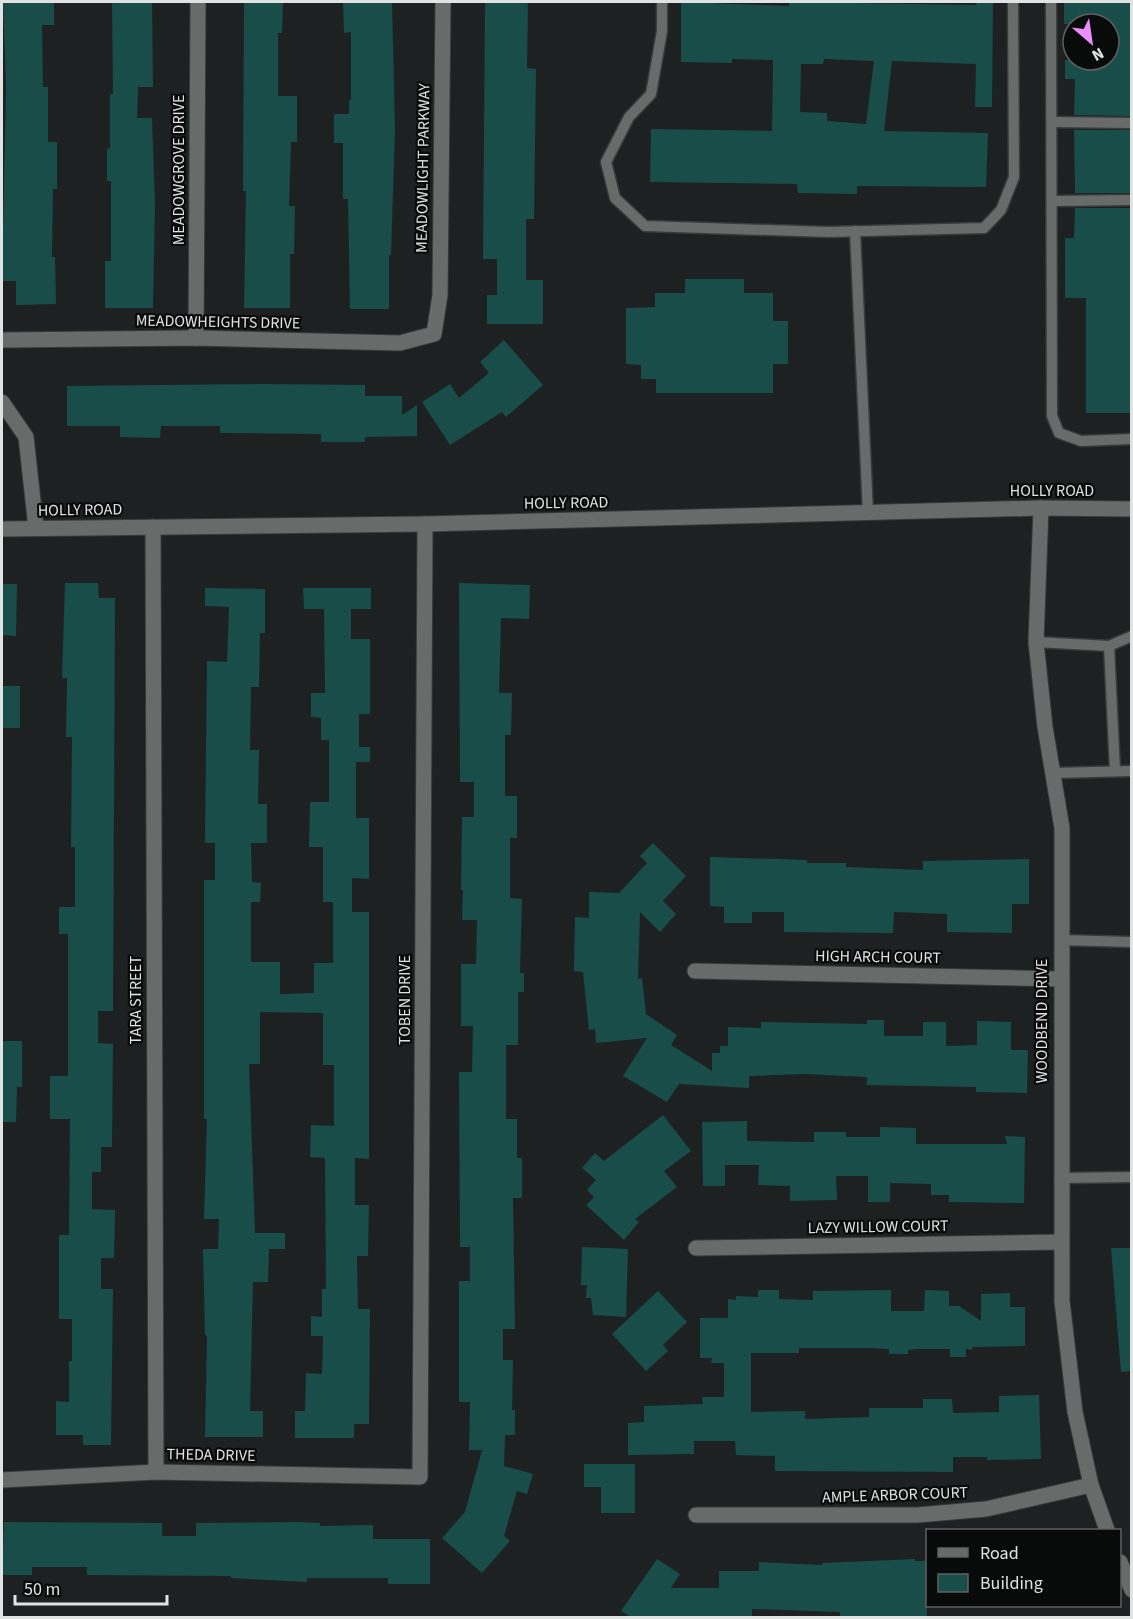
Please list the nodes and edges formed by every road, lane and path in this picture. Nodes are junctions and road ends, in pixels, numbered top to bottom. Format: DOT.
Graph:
graph roads {
  1 [pos="198,2"];
  2 [pos="443,2"];
  3 [pos="662,2"];
  4 [pos="1013,2"];
  5 [pos="1052,2"];
  6 [pos="1052,122"];
  7 [pos="1131,123"];
  8 [pos="1131,200"];
  9 [pos="1052,201"];
  10 [pos="855,231"];
  11 [pos="434,334"];
  12 [pos="196,338"];
  13 [pos="2,340"];
  14 [pos="2,402"];
  15 [pos="1131,440"];
  16 [pos="1041,508"];
  17 [pos="1131,509"];
  18 [pos="868,513"];
  19 [pos="425,524"];
  20 [pos="153,527"];
  21 [pos="2,528"];
  22 [pos="36,528"];
  23 [pos="1131,636"];
  24 [pos="1036,642"];
  25 [pos="1109,646"];
  26 [pos="1115,771"];
  27 [pos="1131,771"];
  28 [pos="1054,772"];
  29 [pos="1060,939"];
  30 [pos="1131,942"];
  31 [pos="695,971"];
  32 [pos="1060,979"];
  33 [pos="1131,1177"];
  34 [pos="1060,1178"];
  35 [pos="1060,1242"];
  36 [pos="696,1248"];
  37 [pos="156,1472"];
  38 [pos="420,1476"];
  39 [pos="2,1480"];
  40 [pos="1091,1485"];
  41 [pos="696,1515"];
  42 [pos="1107,1529"];
  43 [pos="1121,1567"];
  44 [pos="1131,1590"];
  1 -- 12 [label="street, MEADOWGROVE DRIVE"];
  2 -- 11 [label="street, MEADOWLIGHT PARKWAY"];
  3 -- 10 [label="lane"];
  4 -- 10 [label="lane"];
  5 -- 6 [label="lane"];
  6 -- 7 [label="lane"];
  6 -- 9 [label="lane"];
  8 -- 9 [label="lane"];
  9 -- 15 [label="lane"];
  10 -- 18 [label="lane"];
  11 -- 12 [label="street, MEADOWHEIGHTS DRIVE"];
  12 -- 13 [label="street, MEADOWHEIGHTS DRIVE"];
  14 -- 22 [label="street"];
  16 -- 17 [label="street, HOLLY ROAD"];
  16 -- 18 [label="street, HOLLY ROAD"];
  16 -- 24 [label="street, WOODBEND DRIVE"];
  18 -- 19 [label="street, HOLLY ROAD"];
  19 -- 20 [label="street, HOLLY ROAD"];
  19 -- 38 [label="street, TOBEN DRIVE"];
  20 -- 22 [label="street, HOLLY ROAD"];
  20 -- 37 [label="street, TARA STREET"];
  21 -- 22 [label="street, HOLLY ROAD"];
  23 -- 25 [label="lane"];
  24 -- 25 [label="lane"];
  24 -- 28 [label="street, WOODBEND DRIVE"];
  25 -- 26 [label="lane"];
  26 -- 27 [label="lane"];
  26 -- 28 [label="lane"];
  28 -- 29 [label="street, WOODBEND DRIVE"];
  29 -- 30 [label="lane"];
  29 -- 32 [label="street, WOODBEND DRIVE"];
  31 -- 32 [label="street, HIGH ARCH COURT"];
  32 -- 34 [label="street, WOODBEND DRIVE"];
  33 -- 34 [label="lane"];
  34 -- 35 [label="street, WOODBEND DRIVE"];
  35 -- 36 [label="street, LAZY WILLOW COURT"];
  35 -- 40 [label="street, WOODBEND DRIVE"];
  37 -- 38 [label="street, THEDA DRIVE"];
  37 -- 39 [label="street, THEDA DRIVE"];
  40 -- 41 [label="street, AMPLE ARBOR COURT"];
  40 -- 42 [label="street, WOODBEND DRIVE"];
  43 -- 44 [label="street"];
}
